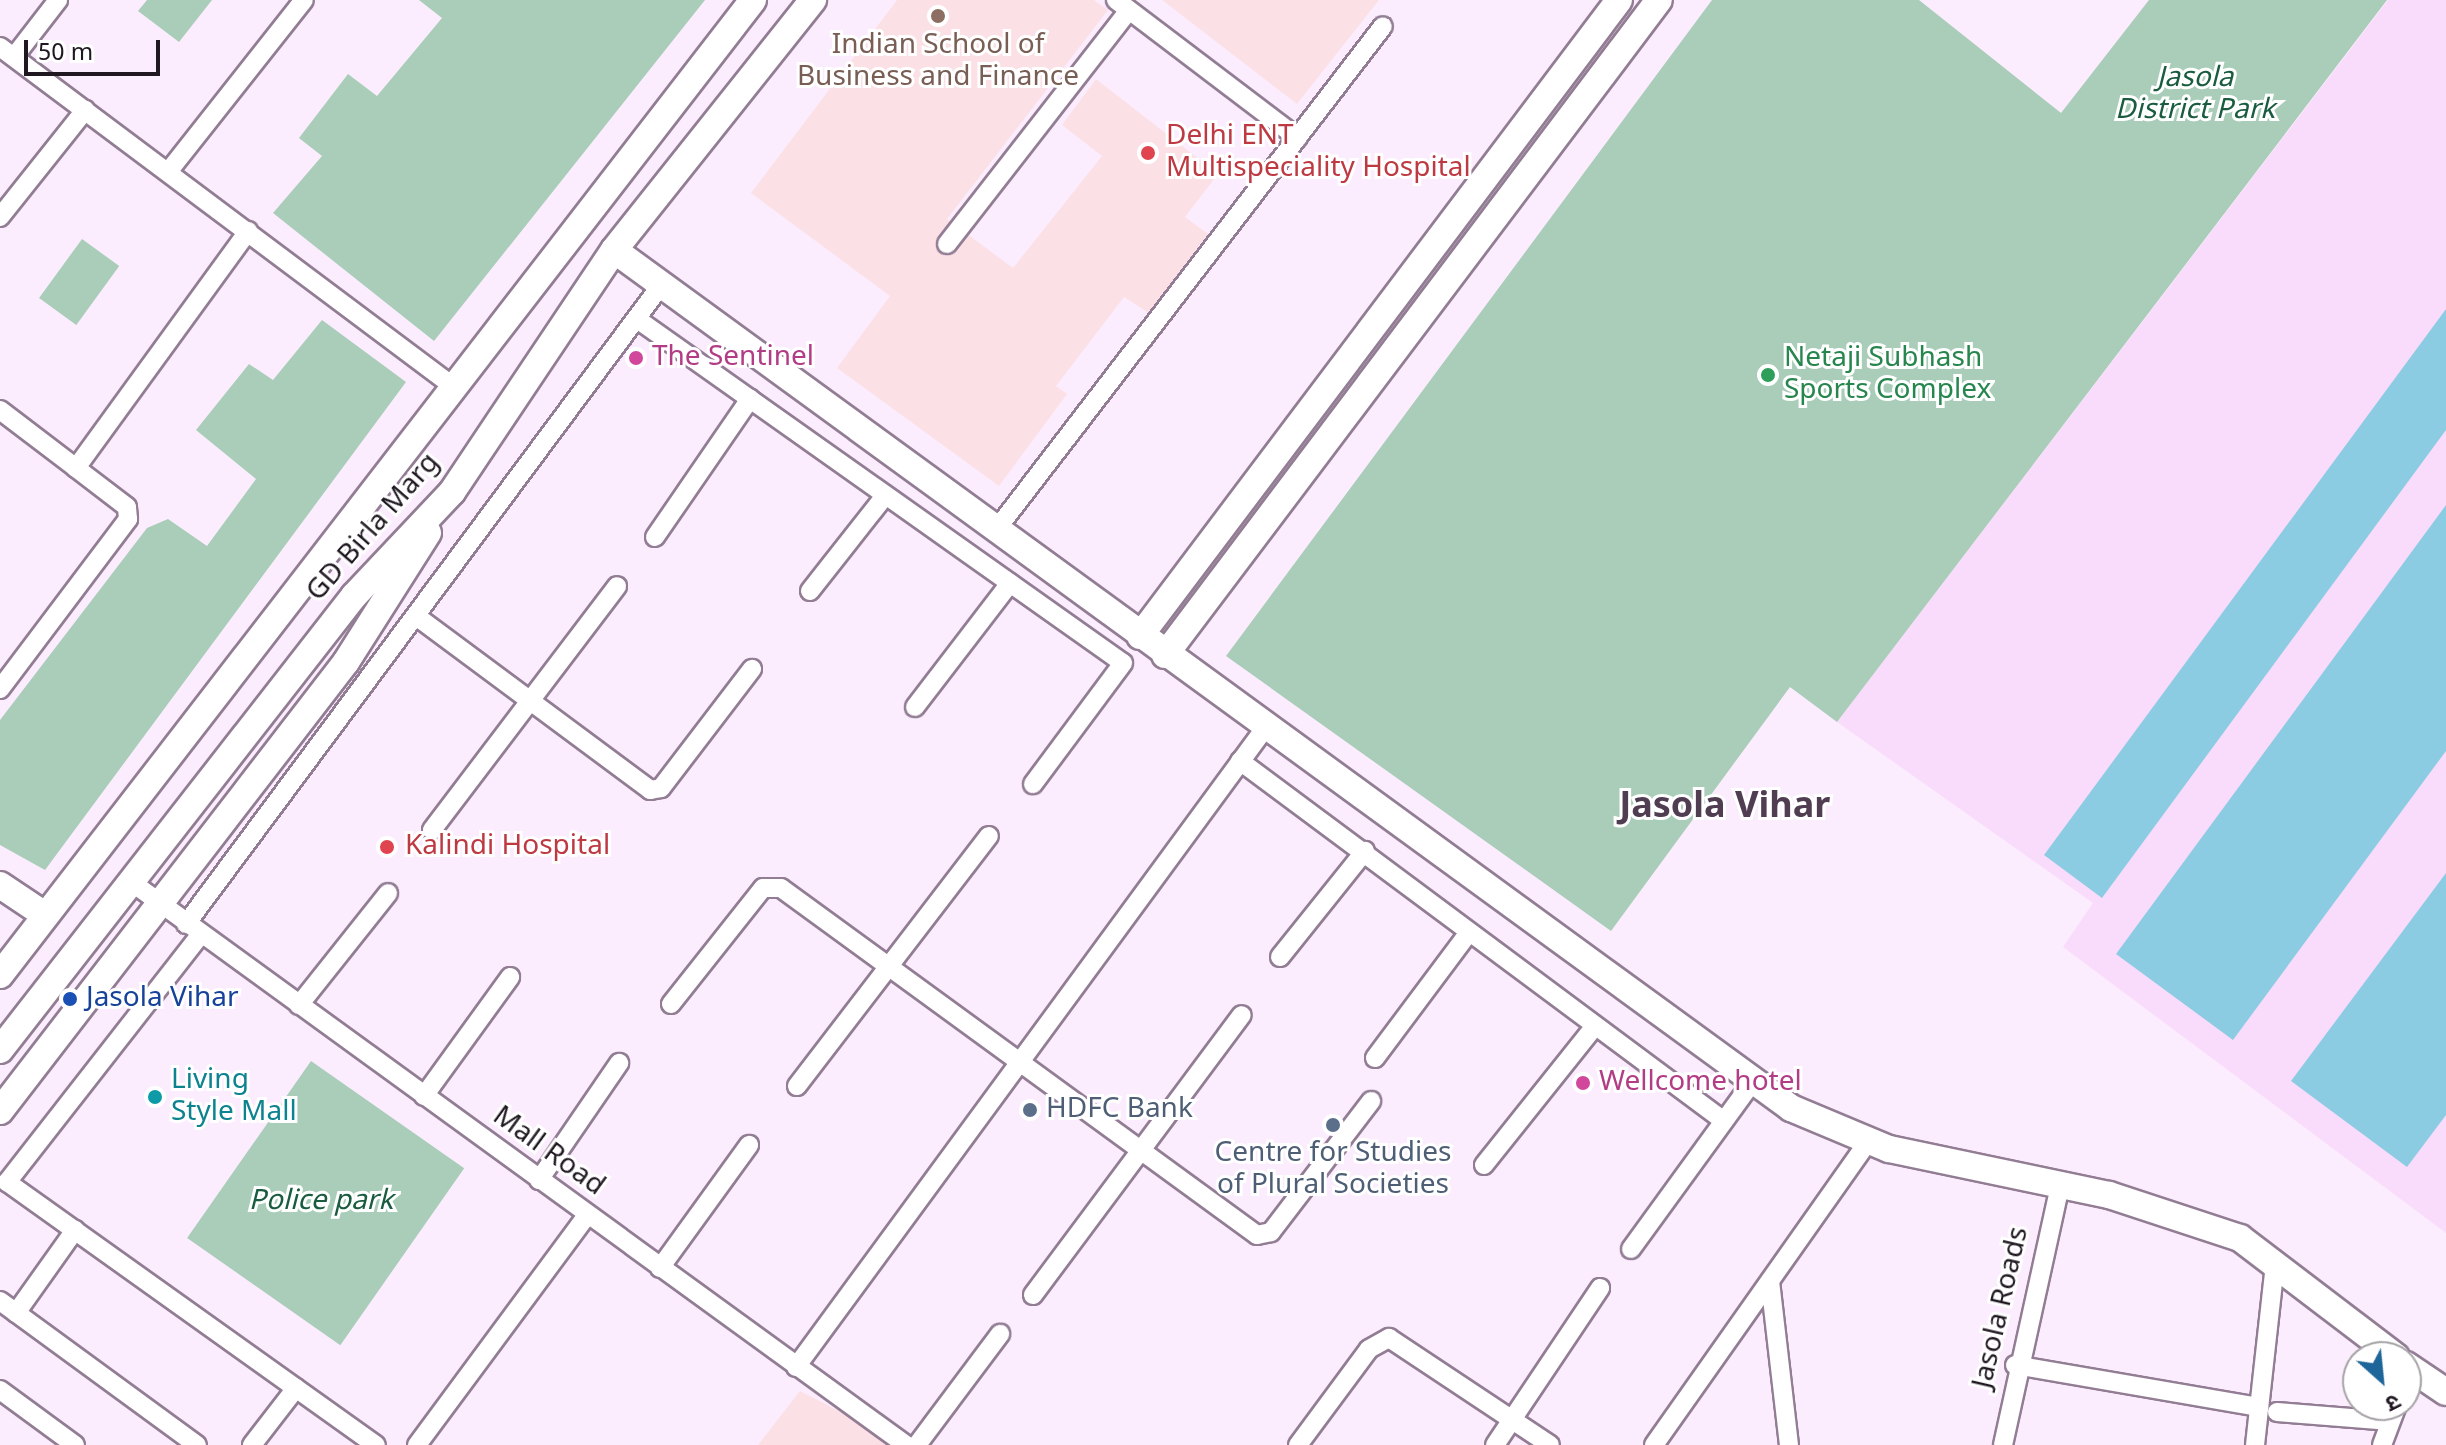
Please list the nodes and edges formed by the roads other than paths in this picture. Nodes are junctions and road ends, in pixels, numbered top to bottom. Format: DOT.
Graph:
graph roads {
  1 [pos="58,0"];
  2 [pos="304,0"];
  3 [pos="753,0"];
  4 [pos="771,0"];
  5 [pos="797,0"];
  6 [pos="813,0"];
  7 [pos="1619,0"];
  8 [pos="1659,0"];
  9 [pos="1123,5"];
  10 [pos="1383,26"];
  11 [pos="7,52"];
  12 [pos="703,64"];
  13 [pos="758,69"];
  14 [pos="85,110"];
  15 [pos="1298,138"];
  16 [pos="168,172"];
  17 [pos="0,217"];
  18 [pos="248,231"];
  19 [pos="947,244"];
  20 [pos="614,250"];
  21 [pos="661,285"];
  22 [pos="637,319"];
  23 [pos="454,387"];
  24 [pos="750,399"];
  25 [pos="0,410"];
  26 [pos="76,468"];
  27 [pos="452,492"];
  28 [pos="884,497"];
  29 [pos="996,530"];
  30 [pos="655,537"];
  31 [pos="1010,583"];
  32 [pos="617,586"];
  33 [pos="810,591"];
  34 [pos="416,616"];
  35 [pos="1140,636"];
  36 [pos="1165,655"];
  37 [pos="752,669"];
  38 [pos="0,689"];
  39 [pos="531,698"];
  40 [pos="915,707"];
  41 [pos="1265,728"];
  42 [pos="1240,761"];
  43 [pos="1033,784"];
  44 [pos="432,830"];
  45 [pos="989,836"];
  46 [pos="1365,851"];
  47 [pos="130,881"];
  48 [pos="0,885"];
  49 [pos="388,893"];
  50 [pos="158,904"];
  51 [pos="45,915"];
  52 [pos="193,929"];
  53 [pos="1467,935"];
  54 [pos="1280,957"];
  55 [pos="891,966"];
  56 [pos="0,975"];
  57 [pos="510,977"];
  58 [pos="671,1004"];
  59 [pos="299,1005"];
  60 [pos="1242,1015"];
  61 [pos="1595,1026"];
  62 [pos="0,1050"];
  63 [pos="1375,1058"];
  64 [pos="1022,1059"];
  65 [pos="619,1063"];
  66 [pos="1753,1081"];
  67 [pos="797,1086"];
  68 [pos="424,1096"];
  69 [pos="1371,1101"];
  70 [pos="0,1111"];
  71 [pos="1724,1121"];
  72 [pos="1868,1142"];
  73 [pos="749,1145"];
  74 [pos="1145,1150"];
  75 [pos="1484,1165"];
  76 [pos="539,1180"];
  77 [pos="2060,1185"];
  78 [pos="587,1215"];
  79 [pos="75,1230"];
  80 [pos="1631,1249"];
  81 [pos="2275,1263"];
  82 [pos="660,1268"];
  83 [pos="1770,1281"];
  84 [pos="1600,1288"];
  85 [pos="1033,1295"];
  86 [pos="0,1301"];
  87 [pos="16,1313"];
  88 [pos="1000,1334"];
  89 [pos="2370,1341"];
  90 [pos="2015,1365"];
  91 [pos="796,1367"];
  92 [pos="2422,1379"];
  93 [pos="296,1388"];
  94 [pos="0,1390"];
  95 [pos="2446,1392"];
  96 [pos="2259,1407"];
  97 [pos="2277,1412"];
  98 [pos="2342,1413"];
  99 [pos="1514,1418"];
  100 [pos="2390,1421"];
  101 [pos="75,1445"];
  102 [pos="197,1445"];
  103 [pos="252,1445"];
  104 [pos="376,1445"];
  105 [pos="417,1445"];
  106 [pos="906,1445"];
  107 [pos="917,1445"];
  108 [pos="1298,1445"];
  109 [pos="1495,1445"];
  110 [pos="1550,1445"];
  111 [pos="1654,1445"];
  112 [pos="1789,1445"];
  113 [pos="2003,1445"];
  114 [pos="2255,1445"];
  115 [pos="2382,1445"];
  1 -- 11 [label="street"];
  2 -- 16 [label="street"];
  3 -- 12 [label="street, GD Birla Marg"];
  4 -- 12 [label="street"];
  5 -- 13 [label="street"];
  6 -- 13 [label="street, GD Birla Marg"];
  7 -- 35 [label="street"];
  8 -- 36 [label="street"];
  9 -- 15 [label="street"];
  9 -- 19 [label="street"];
  10 -- 15 [label="street"];
  11 -- 14 [label="street"];
  12 -- 23 [label="street, GD Birla Marg"];
  13 -- 20 [label="street, GD Birla Marg"];
  14 -- 16 [label="street"];
  14 -- 17 [label="street"];
  15 -- 29 [label="street"];
  16 -- 18 [label="street"];
  18 -- 23 [label="street"];
  18 -- 26 [label="street"];
  20 -- 21 [label="street"];
  20 -- 27 [label="street, GD Birla Marg"];
  21 -- 22 [label="street"];
  21 -- 29 [label="street"];
  22 -- 24 [label="street"];
  22 -- 34 [label="street"];
  23 -- 51 [label="street, GD Birla Marg"];
  24 -- 28 [label="street"];
  24 -- 30 [label="street"];
  25 -- 26 [label="street"];
  26 -- 38 [label="street"];
  27 -- 47 [label="street, GD Birla Marg"];
  27 -- 50 [label="street"];
  28 -- 31 [label="street"];
  28 -- 33 [label="street"];
  29 -- 35 [label="street"];
  31 -- 40 [label="street"];
  31 -- 43 [label="street"];
  32 -- 39 [label="street"];
  34 -- 39 [label="street"];
  34 -- 52 [label="street"];
  35 -- 36 [label="street"];
  36 -- 41 [label="street"];
  37 -- 39 [label="street"];
  39 -- 44 [label="street"];
  41 -- 42 [label="street"];
  41 -- 66 [label="street"];
  42 -- 46 [label="street"];
  42 -- 64 [label="street"];
  45 -- 55 [label="street"];
  46 -- 53 [label="street"];
  46 -- 54 [label="street"];
  47 -- 50 [label="street, Mall Road"];
  47 -- 62 [label="street, GD Birla Marg"];
  48 -- 51 [label="street"];
  49 -- 59 [label="street"];
  50 -- 52 [label="street, Mall Road"];
  50 -- 70 [label="street"];
  51 -- 56 [label="street, GD Birla Marg"];
  52 -- 59 [label="street, Mall Road"];
  52 -- 79 [label="street"];
  53 -- 61 [label="street"];
  53 -- 63 [label="street"];
  55 -- 58 [label="street"];
  55 -- 64 [label="street"];
  55 -- 67 [label="street"];
  57 -- 68 [label="street"];
  59 -- 68 [label="street, Mall Road"];
  60 -- 74 [label="street"];
  61 -- 71 [label="street"];
  61 -- 75 [label="street"];
  64 -- 74 [label="street"];
  64 -- 91 [label="street"];
  65 -- 76 [label="street"];
  66 -- 71 [label="street"];
  66 -- 72 [label="street"];
  68 -- 76 [label="street, Mall Road"];
  69 -- 74 [label="street"];
  71 -- 80 [label="street"];
  72 -- 77 [label="street"];
  72 -- 83 [label="street"];
  73 -- 82 [label="street"];
  74 -- 85 [label="street"];
  76 -- 78 [label="street, Mall Road"];
  77 -- 81 [label="street"];
  77 -- 90 [label="street, Jasola Roads"];
  78 -- 82 [label="street, Mall Road"];
  78 -- 105 [label="street"];
  79 -- 87 [label="street"];
  79 -- 93 [label="street"];
  81 -- 89 [label="street"];
  81 -- 96 [label="street"];
  82 -- 91 [label="street, Mall Road"];
  83 -- 111 [label="street"];
  83 -- 112 [label="street"];
  84 -- 99 [label="street"];
  86 -- 87 [label="street"];
  87 -- 102 [label="street"];
  88 -- 107 [label="street"];
  90 -- 96 [label="street"];
  90 -- 113 [label="street, Jasola Roads"];
  91 -- 106 [label="street, Mall Road"];
  92 -- 95 [label="street"];
  93 -- 103 [label="street"];
  93 -- 104 [label="street"];
  94 -- 101 [label="street"];
  96 -- 114 [label="street"];
  97 -- 98 [label="street"];
  99 -- 108 [label="street"];
  99 -- 109 [label="street"];
  99 -- 110 [label="street"];
  100 -- 115 [label="street"];
}
